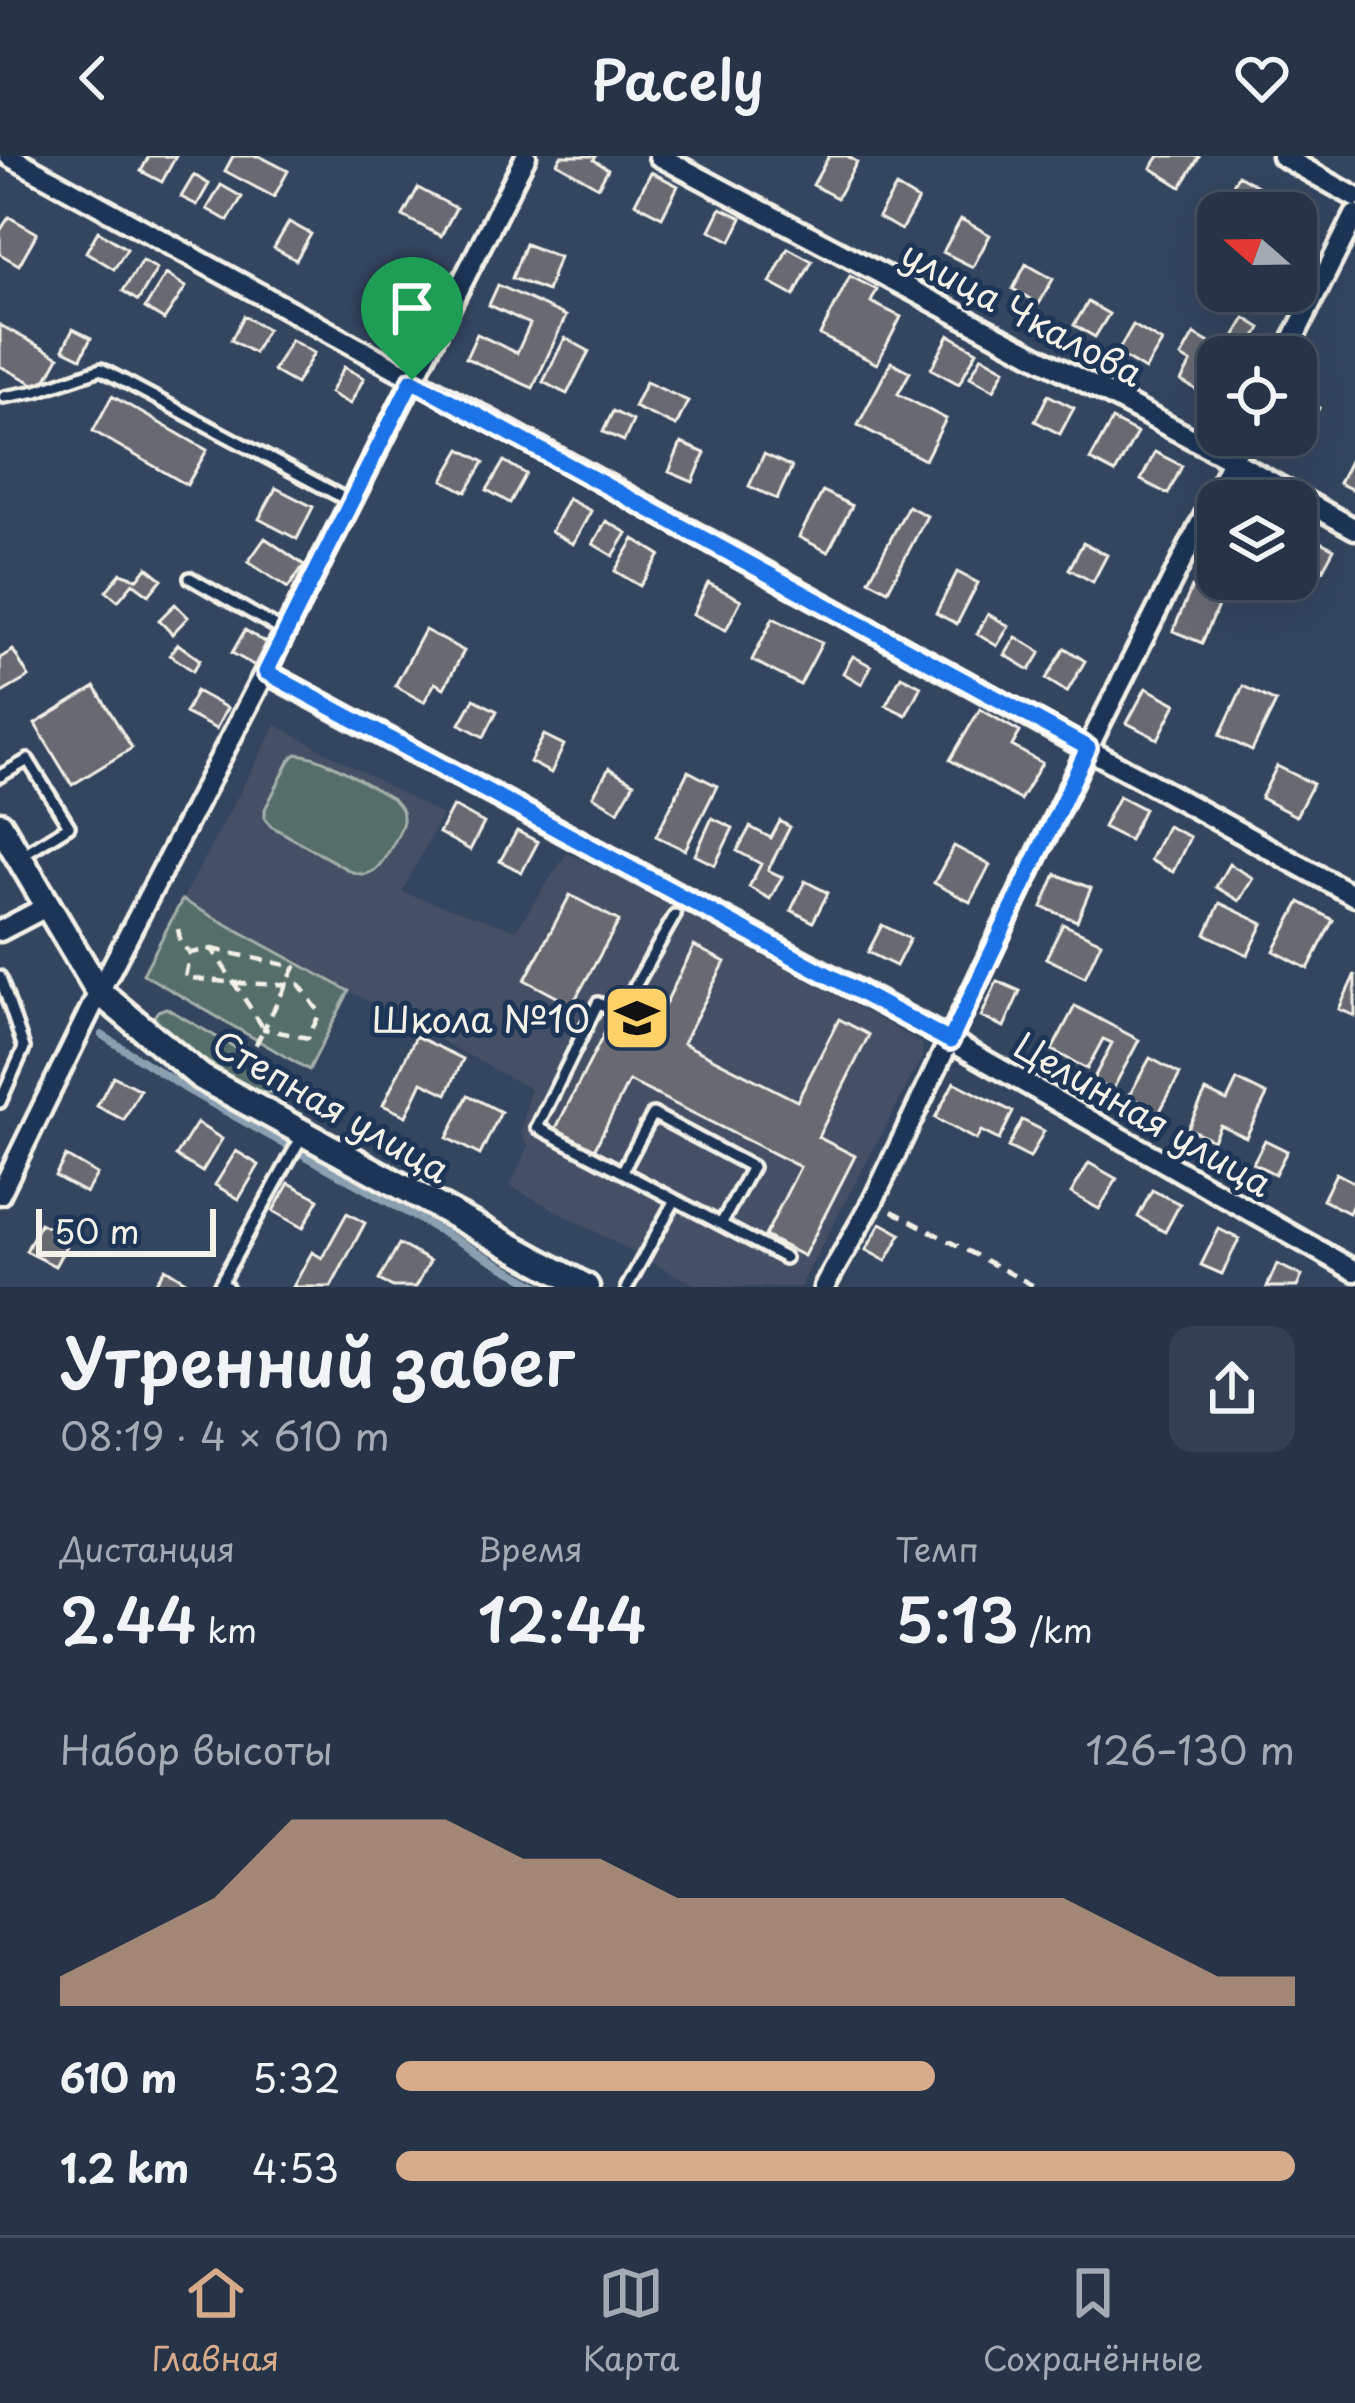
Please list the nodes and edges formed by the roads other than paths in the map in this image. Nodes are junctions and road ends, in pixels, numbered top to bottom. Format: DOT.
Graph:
graph roads {
  1 [pos="9,156"];
  2 [pos="526,156"];
  3 [pos="659,156"];
  4 [pos="1282,156"];
  5 [pos="1355,196"];
  6 [pos="1355,214"];
  7 [pos="1294,336"];
  8 [pos="412,380"];
  9 [pos="4,397"];
  10 [pos="1234,456"];
  11 [pos="1232,460"];
  12 [pos="351,502"];
  13 [pos="1355,529"];
  14 [pos="190,578"];
  15 [pos="286,632"];
  16 [pos="266,672"];
  17 [pos="1088,748"];
  18 [pos="0,776"];
  19 [pos="0,825"];
  20 [pos="19,856"];
  21 [pos="1355,896"];
  22 [pos="48,906"];
  23 [pos="675,915"];
  24 [pos="0,931"];
  25 [pos="0,977"];
  26 [pos="99,992"];
  27 [pos="950,1041"];
  28 [pos="0,1102"];
  29 [pos="301,1139"];
  30 [pos="622,1172"];
  31 [pos="0,1194"];
  32 [pos="675,1200"];
  33 [pos="721,1224"];
  34 [pos="785,1258"];
  35 [pos="1355,1271"];
  36 [pos="559,1280"];
  37 [pos="227,1287"];
  38 [pos="586,1287"];
  39 [pos="627,1287"];
  40 [pos="824,1287"];
  1 -- 8 [label="street"];
  2 -- 8 [label="street"];
  3 -- 11 [label="street, улица Чкалова"];
  4 -- 5 [label="street"];
  6 -- 7 [label="street"];
  8 -- 12 [label="street"];
  8 -- 17 [label="street"];
  9 -- 12 [label="lane"];
  10 -- 11 [label="street"];
  11 -- 13 [label="street, улица Чкалова"];
  11 -- 17 [label="street"];
  12 -- 15 [label="street"];
  14 -- 15 [label="lane"];
  15 -- 16 [label="street"];
  16 -- 26 [label="street"];
  16 -- 27 [label="street, Целинная улица"];
  17 -- 21 [label="street"];
  17 -- 27 [label="street"];
  18 -- 20 [label="lane"];
  19 -- 20 [label="street, Степная улица"];
  20 -- 22 [label="street, Степная улица"];
  22 -- 24 [label="street"];
  22 -- 26 [label="street, Степная улица"];
  23 -- 30 [label="lane"];
  25 -- 28 [label="lane"];
  26 -- 29 [label="street, Степная улица"];
  26 -- 31 [label="street"];
  27 -- 35 [label="street, Целинная улица"];
  27 -- 40 [label="street"];
  29 -- 36 [label="street, Степная улица"];
  29 -- 37 [label="lane"];
  30 -- 32 [label="lane"];
  30 -- 33 [label="lane"];
  32 -- 33 [label="lane"];
  32 -- 39 [label="lane"];
  33 -- 34 [label="lane"];
  36 -- 38 [label="street, Степная улица"];
}
